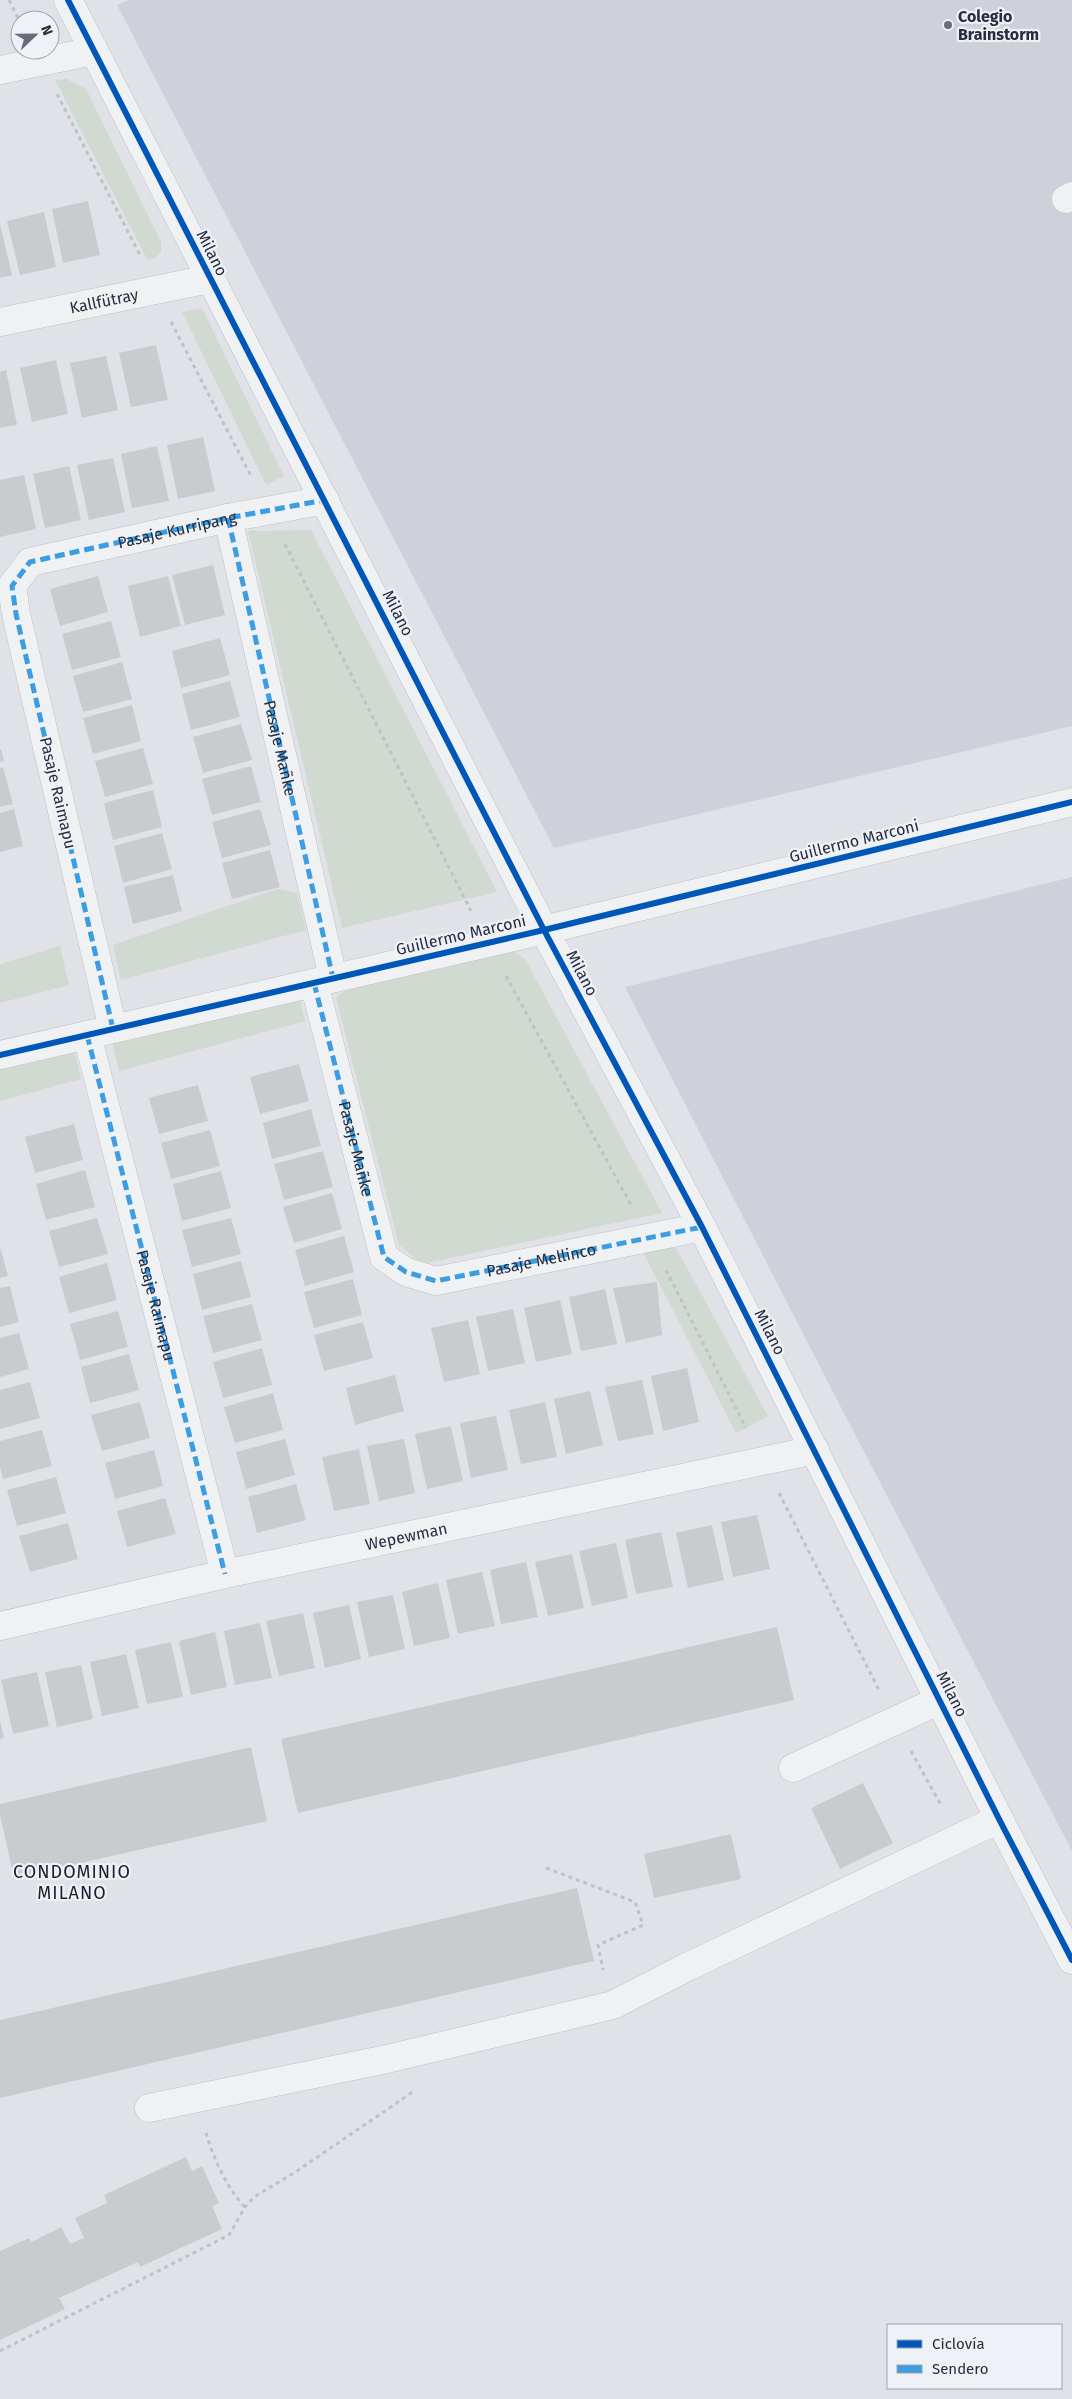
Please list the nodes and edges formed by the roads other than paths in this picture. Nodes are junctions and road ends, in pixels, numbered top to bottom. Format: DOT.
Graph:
graph roads {
  1 [pos="68,0"];
  2 [pos="94,51"];
  3 [pos="0,70"];
  4 [pos="209,278"];
  5 [pos="0,322"];
  6 [pos="326,500"];
  7 [pos="228,518"];
  8 [pos="30,562"];
  9 [pos="1072,802"];
  10 [pos="544,930"];
  11 [pos="324,981"];
  12 [pos="113,1029"];
  13 [pos="88,1035"];
  14 [pos="0,1055"];
  15 [pos="702,1227"];
  16 [pos="384,1257"];
  17 [pos="815,1450"];
  18 [pos="225,1574"];
  19 [pos="0,1626"];
  20 [pos="940,1700"];
  21 [pos="793,1768"];
  22 [pos="999,1819"];
  23 [pos="1072,1960"];
  24 [pos="149,2108"];
  1 -- 2 [label="street, Milano"];
  2 -- 3 [label="street"];
  2 -- 4 [label="street, Milano"];
  4 -- 5 [label="street, Kallfütray"];
  4 -- 6 [label="street, Milano"];
  6 -- 7 [label="street, Pasaje Kurripang"];
  6 -- 10 [label="street, Milano"];
  7 -- 8 [label="street, Pasaje Kurripang"];
  7 -- 11 [label="street, Pasaje Mañke"];
  8 -- 12 [label="street, Pasaje Raimapu"];
  9 -- 10 [label="street, Guillermo Marconi"];
  10 -- 11 [label="street, Guillermo Marconi"];
  10 -- 15 [label="street, Milano"];
  11 -- 12 [label="street, Guillermo Marconi"];
  11 -- 16 [label="street, Pasaje Mañke"];
  12 -- 13 [label="street, Guillermo Marconi"];
  13 -- 14 [label="street, Guillermo Marconi"];
  13 -- 18 [label="street, Pasaje Raimapu"];
  15 -- 16 [label="street, Pasaje Mellinco"];
  15 -- 17 [label="street, Milano"];
  17 -- 18 [label="street, Wepewman"];
  17 -- 20 [label="street, Milano"];
  18 -- 19 [label="street, Wepewman"];
  20 -- 21 [label="street"];
  20 -- 22 [label="street, Milano"];
  22 -- 23 [label="street, Milano"];
  22 -- 24 [label="street"];
}
